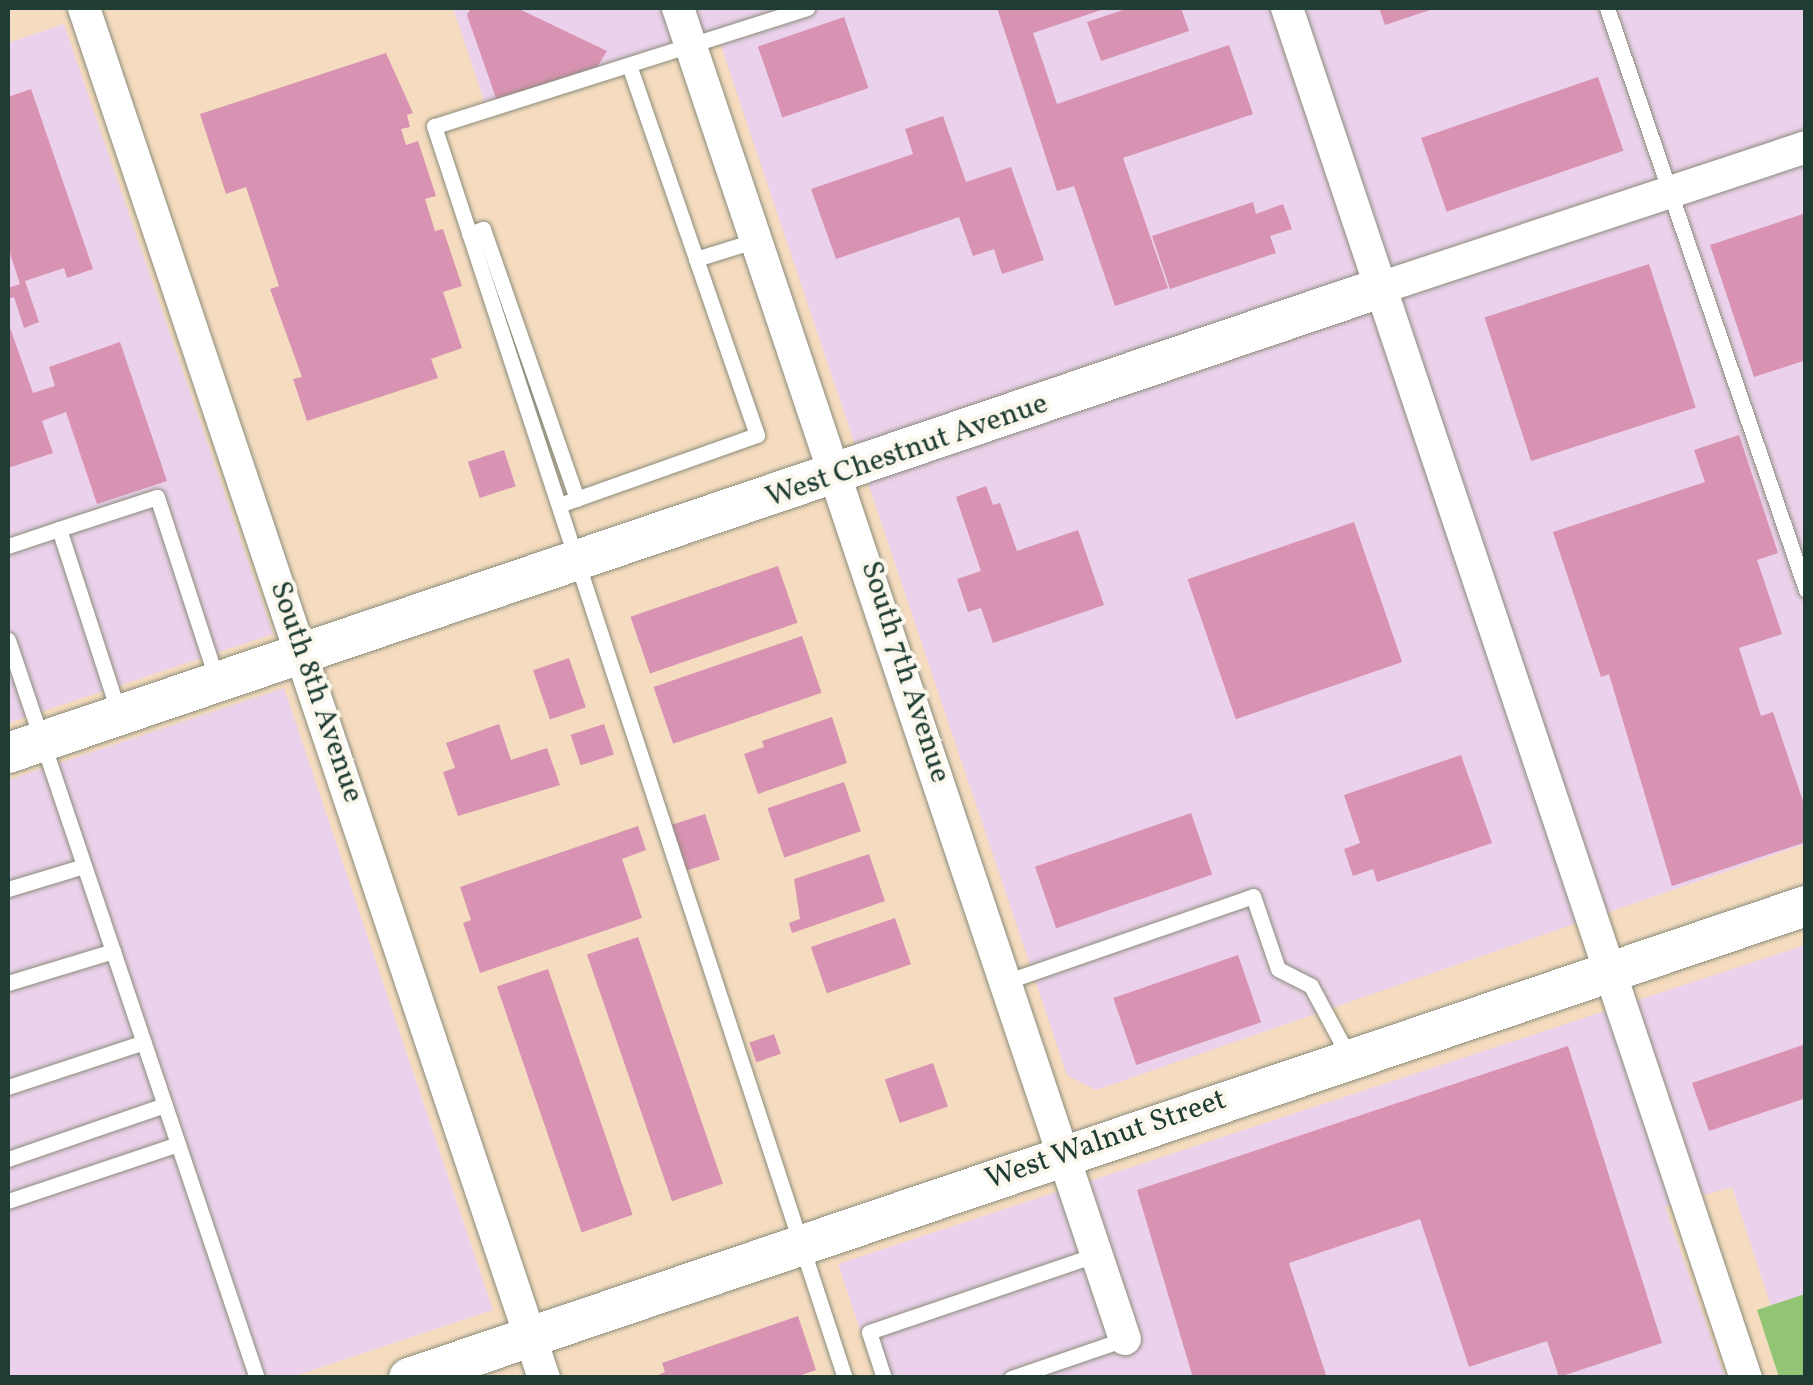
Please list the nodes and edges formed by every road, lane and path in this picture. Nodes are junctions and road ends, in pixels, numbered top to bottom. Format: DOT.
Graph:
graph roads {
  1 [pos="84,8"];
  2 [pos="678,8"];
  3 [pos="806,8"];
  4 [pos="1287,8"];
  5 [pos="1608,8"];
  6 [pos="785,11"];
  7 [pos="691,45"];
  8 [pos="630,65"];
  9 [pos="1806,147"];
  10 [pos="1669,192"];
  11 [pos="469,234"];
  12 [pos="758,239"];
  13 [pos="696,259"];
  14 [pos="1380,288"];
  15 [pos="840,476"];
  16 [pos="576,499"];
  17 [pos="559,505"];
  18 [pos="59,529"];
  19 [pos="8,546"];
  20 [pos="578,561"];
  21 [pos="1806,590"];
  22 [pos="8,640"];
  23 [pos="303,652"];
  24 [pos="217,681"];
  25 [pos="119,714"];
  26 [pos="25,747"];
  27 [pos="84,866"];
  28 [pos="8,889"];
  29 [pos="1806,906"];
  30 [pos="112,951"];
  31 [pos="1609,969"];
  32 [pos="1008,981"];
  33 [pos="8,983"];
  34 [pos="144,1042"];
  35 [pos="1349,1057"];
  36 [pos="8,1087"];
  37 [pos="165,1105"];
  38 [pos="178,1144"];
  39 [pos="1065,1154"];
  40 [pos="8,1159"];
  41 [pos="8,1200"];
  42 [pos="800,1244"];
  43 [pos="1098,1254"];
  44 [pos="530,1336"];
  45 [pos="1125,1339"];
  46 [pos="256,1378"];
  47 [pos="408,1378"];
  48 [pos="544,1378"];
  49 [pos="845,1378"];
  50 [pos="884,1378"];
  51 [pos="1011,1378"];
  52 [pos="1746,1378"];
  1 -- 23 [label="street, South 8th Avenue"];
  2 -- 7 [label="street, South 7th Avenue"];
  3 -- 6 [label="lane"];
  4 -- 14 [label="street"];
  5 -- 10 [label="lane"];
  6 -- 7 [label="lane"];
  7 -- 8 [label="lane"];
  7 -- 12 [label="street, South 7th Avenue"];
  8 -- 11 [label="lane"];
  8 -- 13 [label="lane"];
  9 -- 10 [label="street, West Chestnut Avenue"];
  10 -- 14 [label="street, West Chestnut Avenue"];
  10 -- 21 [label="lane"];
  11 -- 16 [label="lane"];
  11 -- 17 [label="lane"];
  12 -- 13 [label="lane"];
  12 -- 15 [label="street, South 7th Avenue"];
  13 -- 16 [label="lane"];
  14 -- 15 [label="street, West Chestnut Avenue"];
  14 -- 31 [label="street"];
  15 -- 20 [label="street, West Chestnut Avenue"];
  15 -- 32 [label="street, South 7th Avenue"];
  16 -- 17 [label="lane"];
  17 -- 20 [label="lane"];
  18 -- 19 [label="lane"];
  18 -- 24 [label="lane"];
  18 -- 25 [label="lane"];
  20 -- 23 [label="street, West Chestnut Avenue"];
  20 -- 42 [label="lane"];
  22 -- 26 [label="lane"];
  23 -- 24 [label="street, West Chestnut Avenue"];
  23 -- 44 [label="street, South 8th Avenue"];
  24 -- 25 [label="street, West Chestnut Avenue"];
  25 -- 26 [label="street, West Chestnut Avenue"];
  26 -- 27 [label="lane"];
  27 -- 28 [label="lane"];
  27 -- 30 [label="lane"];
  29 -- 31 [label="street, West Walnut Street"];
  30 -- 33 [label="lane"];
  30 -- 34 [label="lane"];
  31 -- 35 [label="street, West Walnut Street"];
  31 -- 52 [label="street"];
  32 -- 35 [label="lane"];
  32 -- 39 [label="street, South 7th Avenue"];
  34 -- 36 [label="lane"];
  34 -- 37 [label="lane"];
  35 -- 39 [label="street, West Walnut Street"];
  37 -- 38 [label="lane"];
  37 -- 40 [label="lane"];
  38 -- 41 [label="lane"];
  38 -- 46 [label="lane"];
  39 -- 42 [label="street, West Walnut Street"];
  39 -- 43 [label="street, South 7th Avenue"];
  42 -- 44 [label="street, West Walnut Street"];
  42 -- 49 [label="lane"];
  43 -- 45 [label="street, South 7th Avenue"];
  43 -- 50 [label="lane"];
  44 -- 47 [label="street, West Walnut Street"];
  44 -- 48 [label="street, South 8th Avenue"];
  45 -- 51 [label="lane"];
}
